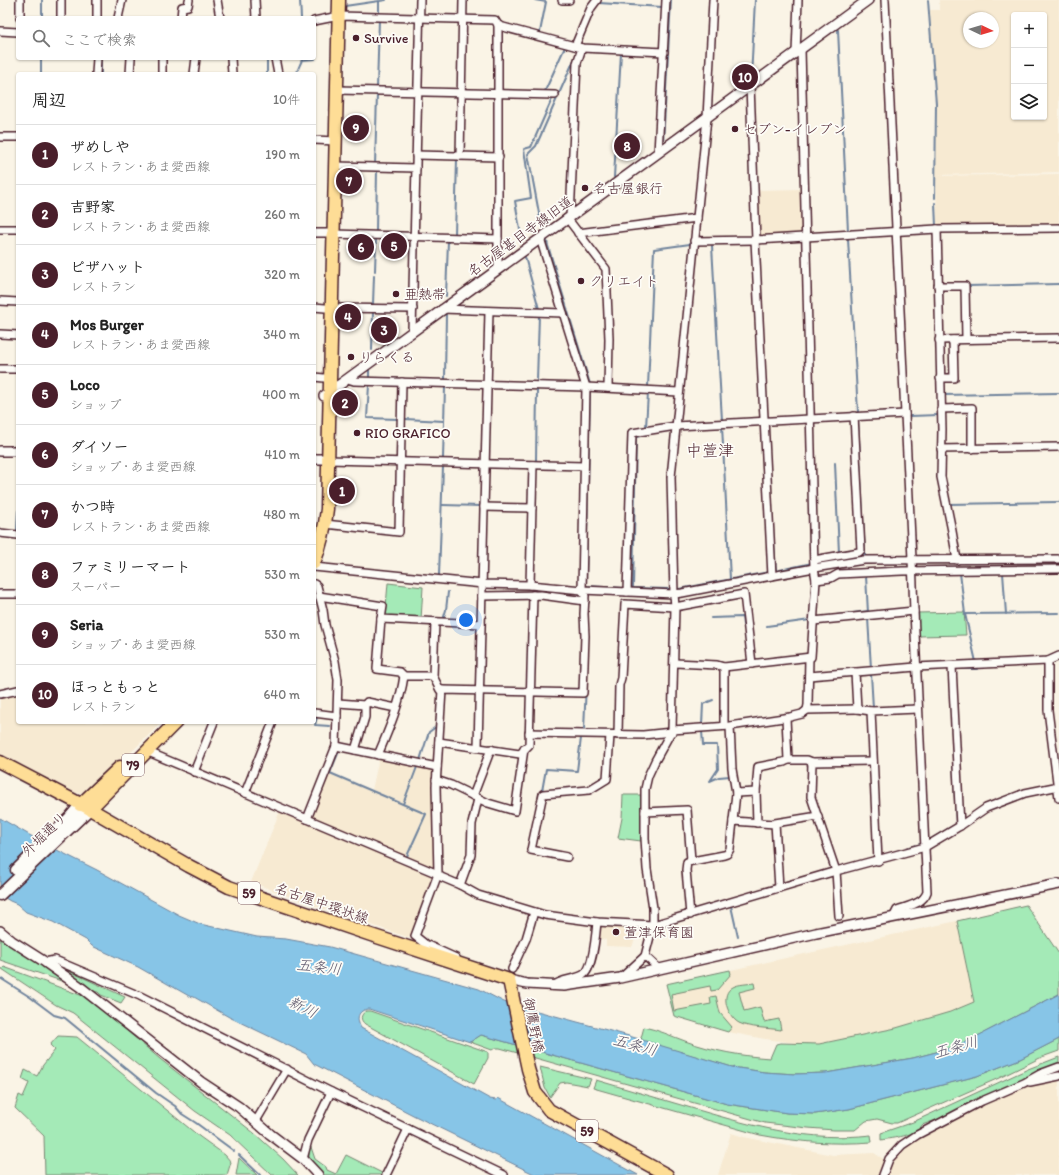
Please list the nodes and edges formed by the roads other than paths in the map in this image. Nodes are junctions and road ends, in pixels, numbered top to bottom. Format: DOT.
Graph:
graph roads {
  1 [pos="20,0"];
  2 [pos="61,0"];
  3 [pos="97,0"];
  4 [pos="122,0"];
  5 [pos="189,0"];
  6 [pos="216,0"];
  7 [pos="255,0"];
  8 [pos="333,0"];
  9 [pos="339,0"];
  10 [pos="420,0"];
  11 [pos="463,0"];
  12 [pos="562,0"];
  13 [pos="569,0"];
  14 [pos="597,0"];
  15 [pos="666,0"];
  16 [pos="712,0"];
  17 [pos="798,0"];
  18 [pos="868,0"];
  19 [pos="885,0"];
  20 [pos="20,16"];
  21 [pos="61,16"];
  22 [pos="97,16"];
  23 [pos="118,16"];
  24 [pos="181,16"];
  25 [pos="220,16"];
  26 [pos="256,16"];
  27 [pos="336,17"];
  28 [pos="419,19"];
  29 [pos="463,19"];
  30 [pos="316,21"];
  31 [pos="498,25"];
  32 [pos="0,31"];
  33 [pos="16,32"];
  34 [pos="578,47"];
  35 [pos="798,51"];
  36 [pos="664,52"];
  37 [pos="97,60"];
  38 [pos="131,60"];
  39 [pos="162,60"];
  40 [pos="196,60"];
  41 [pos="231,60"];
  42 [pos="275,60"];
  43 [pos="96,72"];
  44 [pos="130,72"];
  45 [pos="162,72"];
  46 [pos="194,72"];
  47 [pos="232,72"];
  48 [pos="278,72"];
  49 [pos="750,86"];
  50 [pos="337,90"];
  51 [pos="418,93"];
  52 [pos="461,93"];
  53 [pos="498,94"];
  54 [pos="555,95"];
  55 [pos="707,118"];
  56 [pos="0,137"];
  57 [pos="16,137"];
  58 [pos="316,140"];
  59 [pos="333,141"];
  60 [pos="658,153"];
  61 [pos="416,155"];
  62 [pos="460,156"];
  63 [pos="499,157"];
  64 [pos="335,166"];
  65 [pos="416,168"];
  66 [pos="569,218"];
  67 [pos="697,218"];
  68 [pos="1059,228"];
  69 [pos="0,229"];
  70 [pos="16,229"];
  71 [pos="936,229"];
  72 [pos="316,232"];
  73 [pos="897,232"];
  74 [pos="578,233"];
  75 [pos="330,234"];
  76 [pos="414,237"];
  77 [pos="807,237"];
  78 [pos="540,238"];
  79 [pos="498,239"];
  80 [pos="756,240"];
  81 [pos="694,241"];
  82 [pos="498,268"];
  83 [pos="938,286"];
  84 [pos="0,301"];
  85 [pos="16,302"];
  86 [pos="324,308"];
  87 [pos="413,309"];
  88 [pos="442,309"];
  89 [pos="489,311"];
  90 [pos="563,313"];
  91 [pos="412,331"];
  92 [pos="0,334"];
  93 [pos="16,335"];
  94 [pos="1059,338"];
  95 [pos="966,339"];
  96 [pos="939,340"];
  97 [pos="954,340"];
  98 [pos="0,369"];
  99 [pos="16,369"];
  100 [pos="319,377"];
  101 [pos="940,378"];
  102 [pos="348,379"];
  103 [pos="402,382"];
  104 [pos="487,384"];
  105 [pos="586,387"];
  106 [pos="608,388"];
  107 [pos="679,392"];
  108 [pos="327,393"];
  109 [pos="942,408"];
  110 [pos="905,414"];
  111 [pos="854,416"];
  112 [pos="811,418"];
  113 [pos="764,421"];
  114 [pos="676,426"];
  115 [pos="1059,447"];
  116 [pos="972,448"];
  117 [pos="941,449"];
  118 [pos="0,451"];
  119 [pos="16,451"];
  120 [pos="321,459"];
  121 [pos="400,462"];
  122 [pos="485,464"];
  123 [pos="533,465"];
  124 [pos="584,466"];
  125 [pos="484,507"];
  126 [pos="532,508"];
  127 [pos="325,524"];
  128 [pos="316,530"];
  129 [pos="0,533"];
  130 [pos="16,535"];
  131 [pos="316,558"];
  132 [pos="912,559"];
  133 [pos="1059,559"];
  134 [pos="957,560"];
  135 [pos="814,564"];
  136 [pos="316,567"];
  137 [pos="1059,569"];
  138 [pos="913,571"];
  139 [pos="772,576"];
  140 [pos="816,580"];
  141 [pos="482,584"];
  142 [pos="316,585"];
  143 [pos="530,585"];
  144 [pos="582,590"];
  145 [pos="627,592"];
  146 [pos="0,594"];
  147 [pos="16,594"];
  148 [pos="674,594"];
  149 [pos="533,595"];
  150 [pos="319,596"];
  151 [pos="482,596"];
  152 [pos="585,601"];
  153 [pos="675,607"];
  154 [pos="914,611"];
  155 [pos="381,619"];
  156 [pos="813,621"];
  157 [pos="435,623"];
  158 [pos="481,624"];
  159 [pos="1059,656"];
  160 [pos="809,657"];
  161 [pos="1048,662"];
  162 [pos="675,663"];
  163 [pos="752,664"];
  164 [pos="952,666"];
  165 [pos="724,667"];
  166 [pos="916,667"];
  167 [pos="855,672"];
  168 [pos="404,676"];
  169 [pos="433,676"];
  170 [pos="809,676"];
  171 [pos="16,690"];
  172 [pos="442,690"];
  173 [pos="480,691"];
  174 [pos="530,692"];
  175 [pos="0,694"];
  176 [pos="338,703"];
  177 [pos="365,705"];
  178 [pos="396,708"];
  179 [pos="918,708"];
  180 [pos="857,709"];
  181 [pos="807,710"];
  182 [pos="871,711"];
  183 [pos="316,714"];
  184 [pos="337,716"];
  185 [pos="786,718"];
  186 [pos="165,724"];
  187 [pos="174,724"];
  188 [pos="213,724"];
  189 [pos="272,724"];
  190 [pos="727,726"];
  191 [pos="672,731"];
  192 [pos="529,733"];
  193 [pos="610,735"];
  194 [pos="618,735"];
  195 [pos="439,742"];
  196 [pos="336,746"];
  197 [pos="478,747"];
  198 [pos="491,749"];
  199 [pos="524,749"];
  200 [pos="355,750"];
  201 [pos="146,752"];
  202 [pos="378,755"];
  203 [pos="788,760"];
  204 [pos="873,761"];
  205 [pos="0,762"];
  206 [pos="812,762"];
  207 [pos="437,768"];
  208 [pos="194,772"];
  209 [pos="436,780"];
  210 [pos="1058,786"];
  211 [pos="756,792"];
  212 [pos="245,793"];
  213 [pos="736,793"];
  214 [pos="476,797"];
  215 [pos="1059,798"];
  216 [pos="85,807"];
  217 [pos="645,812"];
  218 [pos="818,816"];
  219 [pos="307,819"];
  220 [pos="71,821"];
  221 [pos="733,821"];
  222 [pos="757,823"];
  223 [pos="775,824"];
  224 [pos="960,826"];
  225 [pos="925,847"];
  226 [pos="567,857"];
  227 [pos="692,860"];
  228 [pos="878,861"];
  229 [pos="836,871"];
  230 [pos="438,874"];
  231 [pos="1057,883"];
  232 [pos="460,885"];
  233 [pos="0,886"];
  234 [pos="778,888"];
  235 [pos="0,895"];
  236 [pos="534,912"];
  237 [pos="690,915"];
  238 [pos="838,916"];
  239 [pos="894,916"];
  240 [pos="597,922"];
  241 [pos="653,925"];
  242 [pos="0,931"];
  243 [pos="645,956"];
  244 [pos="45,962"];
  245 [pos="463,965"];
  246 [pos="659,969"];
  247 [pos="620,978"];
  248 [pos="511,979"];
  249 [pos="553,986"];
  250 [pos="1059,1067"];
  251 [pos="287,1069"];
  252 [pos="1059,1076"];
  253 [pos="1024,1083"];
  254 [pos="331,1092"];
  255 [pos="256,1121"];
  256 [pos="408,1129"];
  257 [pos="303,1159"];
  258 [pos="318,1175"];
  259 [pos="386,1175"];
  260 [pos="504,1175"];
  261 [pos="667,1175"];
  262 [pos="883,1175"];
  1 -- 20 [label="street"];
  2 -- 21 [label="street"];
  3 -- 22 [label="street"];
  4 -- 23 [label="street"];
  5 -- 24 [label="street"];
  6 -- 25 [label="street"];
  7 -- 26 [label="street"];
  8 -- 27 [label="main road"];
  9 -- 27 [label="main road"];
  10 -- 28 [label="street"];
  11 -- 29 [label="street"];
  12 -- 13 [label="street"];
  14 -- 34 [label="street"];
  15 -- 36 [label="street"];
  16 -- 55 [label="street"];
  17 -- 35 [label="street"];
  18 -- 35 [label="street, 名古屋甚目寺線旧道"];
  19 -- 73 [label="street"];
  27 -- 28 [label="street"];
  27 -- 30 [label="street"];
  27 -- 50 [label="main road"];
  27 -- 59 [label="main road"];
  28 -- 29 [label="street"];
  28 -- 51 [label="street"];
  29 -- 31 [label="street"];
  29 -- 52 [label="street"];
  31 -- 34 [label="street"];
  31 -- 53 [label="street"];
  32 -- 33 [label="street"];
  34 -- 36 [label="street"];
  34 -- 66 [label="street"];
  35 -- 49 [label="street, 名古屋甚目寺線旧道"];
  35 -- 77 [label="street"];
  36 -- 60 [label="street"];
  37 -- 43 [label="street"];
  38 -- 44 [label="street"];
  39 -- 45 [label="street"];
  40 -- 46 [label="street"];
  41 -- 47 [label="street"];
  42 -- 48 [label="street"];
  49 -- 55 [label="street, 名古屋甚目寺線旧道"];
  49 -- 80 [label="street"];
  50 -- 51 [label="street"];
  50 -- 59 [label="main road"];
  51 -- 52 [label="street"];
  51 -- 61 [label="street"];
  52 -- 53 [label="street"];
  52 -- 62 [label="street"];
  53 -- 54 [label="street"];
  53 -- 63 [label="street"];
  55 -- 60 [label="street, 名古屋甚目寺線旧道"];
  55 -- 67 [label="street"];
  56 -- 57 [label="street"];
  58 -- 59 [label="street"];
  59 -- 64 [label="main road"];
  59 -- 75 [label="main road"];
  60 -- 66 [label="street, 名古屋甚目寺線旧道"];
  61 -- 62 [label="street"];
  61 -- 65 [label="street"];
  62 -- 63 [label="street"];
  63 -- 79 [label="street"];
  64 -- 65 [label="street"];
  64 -- 75 [label="main road"];
  65 -- 76 [label="street"];
  66 -- 74 [label="street"];
  66 -- 78 [label="street, 名古屋甚目寺線旧道"];
  67 -- 74 [label="street"];
  67 -- 81 [label="street"];
  68 -- 71 [label="street"];
  69 -- 70 [label="street"];
  71 -- 73 [label="street"];
  71 -- 83 [label="street"];
  72 -- 75 [label="street"];
  73 -- 77 [label="street"];
  73 -- 110 [label="street"];
  74 -- 106 [label="street"];
  75 -- 76 [label="street"];
  75 -- 86 [label="main road"];
  76 -- 79 [label="street"];
  76 -- 87 [label="street"];
  77 -- 80 [label="street"];
  77 -- 112 [label="street"];
  78 -- 82 [label="street, 名古屋甚目寺線旧道"];
  78 -- 90 [label="street"];
  79 -- 82 [label="street"];
  80 -- 81 [label="street"];
  80 -- 113 [label="street"];
  81 -- 107 [label="street"];
  82 -- 88 [label="street, 名古屋甚目寺線旧道"];
  83 -- 95 [label="street"];
  83 -- 96 [label="street"];
  84 -- 85 [label="street"];
  86 -- 87 [label="street"];
  86 -- 100 [label="main road"];
  86 -- 108 [label="main road"];
  87 -- 91 [label="street"];
  88 -- 89 [label="street"];
  88 -- 91 [label="street, 名古屋甚目寺線旧道"];
  89 -- 90 [label="street"];
  89 -- 104 [label="street"];
  90 -- 105 [label="street"];
  91 -- 102 [label="street, 名古屋甚目寺線旧道"];
  92 -- 93 [label="street"];
  94 -- 95 [label="street"];
  95 -- 97 [label="street"];
  96 -- 97 [label="street"];
  96 -- 101 [label="street"];
  97 -- 101 [label="street"];
  98 -- 99 [label="street"];
  100 -- 108 [label="main road"];
  101 -- 109 [label="street"];
  102 -- 103 [label="street"];
  102 -- 108 [label="street, 名古屋甚目寺線旧道"];
  103 -- 104 [label="street"];
  103 -- 121 [label="street"];
  104 -- 105 [label="street"];
  104 -- 122 [label="street"];
  105 -- 106 [label="street"];
  105 -- 124 [label="street"];
  106 -- 107 [label="street"];
  107 -- 114 [label="street"];
  108 -- 120 [label="main road"];
  109 -- 116 [label="street"];
  109 -- 117 [label="street"];
  110 -- 111 [label="street"];
  110 -- 132 [label="street"];
  111 -- 112 [label="street"];
  111 -- 135 [label="street"];
  112 -- 113 [label="street"];
  112 -- 135 [label="street"];
  113 -- 114 [label="street"];
  113 -- 139 [label="street"];
  114 -- 145 [label="street"];
  114 -- 148 [label="street"];
  115 -- 116 [label="street"];
  116 -- 117 [label="street"];
  117 -- 134 [label="street"];
  118 -- 119 [label="street"];
  120 -- 121 [label="street"];
  120 -- 127 [label="main road"];
  120 -- 128 [label="main road"];
  121 -- 122 [label="street"];
  121 -- 127 [label="street"];
  122 -- 123 [label="street"];
  122 -- 125 [label="street"];
  123 -- 124 [label="street"];
  123 -- 126 [label="street"];
  124 -- 144 [label="street"];
  125 -- 126 [label="street"];
  125 -- 141 [label="street"];
  126 -- 143 [label="street"];
  127 -- 131 [label="main road"];
  129 -- 130 [label="street"];
  132 -- 134 [label="street"];
  132 -- 135 [label="street"];
  132 -- 138 [label="street"];
  133 -- 134 [label="street"];
  135 -- 139 [label="street"];
  135 -- 140 [label="street"];
  136 -- 141 [label="street"];
  137 -- 138 [label="street"];
  138 -- 140 [label="street"];
  138 -- 154 [label="street"];
  139 -- 148 [label="street"];
  140 -- 156 [label="street"];
  141 -- 143 [label="street"];
  141 -- 151 [label="street"];
  142 -- 150 [label="street"];
  143 -- 144 [label="street"];
  144 -- 145 [label="street"];
  144 -- 152 [label="street"];
  145 -- 148 [label="street"];
  146 -- 147 [label="street"];
  148 -- 153 [label="street"];
  149 -- 151 [label="street"];
  149 -- 152 [label="street"];
  149 -- 174 [label="street"];
  150 -- 155 [label="street"];
  150 -- 176 [label="street"];
  151 -- 158 [label="street"];
  152 -- 174 [label="street"];
  153 -- 162 [label="street"];
  153 -- 163 [label="street"];
  153 -- 194 [label="street"];
  154 -- 156 [label="street"];
  154 -- 166 [label="street"];
  155 -- 157 [label="street"];
  155 -- 168 [label="street"];
  156 -- 160 [label="street"];
  157 -- 158 [label="street"];
  157 -- 169 [label="street"];
  158 -- 173 [label="street"];
  159 -- 161 [label="street"];
  160 -- 163 [label="street"];
  160 -- 170 [label="street"];
  161 -- 164 [label="street"];
  161 -- 210 [label="street"];
  162 -- 165 [label="street"];
  162 -- 191 [label="street"];
  163 -- 165 [label="street"];
  164 -- 166 [label="street"];
  164 -- 224 [label="street"];
  165 -- 190 [label="street"];
  166 -- 167 [label="street"];
  166 -- 179 [label="street"];
  167 -- 170 [label="street"];
  167 -- 180 [label="street"];
  168 -- 169 [label="street"];
  168 -- 178 [label="street"];
  169 -- 172 [label="street"];
  170 -- 181 [label="street"];
  171 -- 175 [label="street"];
  172 -- 173 [label="street"];
  172 -- 195 [label="street"];
  173 -- 174 [label="street"];
  173 -- 197 [label="street"];
  174 -- 192 [label="street"];
  176 -- 177 [label="street"];
  176 -- 184 [label="street"];
  177 -- 178 [label="street"];
  177 -- 200 [label="street"];
  178 -- 202 [label="street"];
  179 -- 182 [label="street"];
  179 -- 225 [label="street"];
  180 -- 181 [label="street"];
  180 -- 182 [label="street"];
  181 -- 185 [label="street"];
  182 -- 204 [label="street"];
  183 -- 184 [label="street"];
  184 -- 196 [label="street"];
  185 -- 190 [label="street"];
  185 -- 203 [label="street"];
  186 -- 216 [label="main road, 79"];
  187 -- 201 [label="main road, 79"];
  188 -- 208 [label="street"];
  189 -- 212 [label="street"];
  190 -- 191 [label="street"];
  190 -- 213 [label="street"];
  191 -- 194 [label="street"];
  191 -- 217 [label="street"];
  192 -- 193 [label="street"];
  192 -- 199 [label="street"];
  193 -- 194 [label="street"];
  193 -- 226 [label="street"];
  195 -- 197 [label="street"];
  195 -- 207 [label="street"];
  196 -- 200 [label="street"];
  196 -- 219 [label="street"];
  197 -- 198 [label="street"];
  198 -- 199 [label="street"];
  198 -- 214 [label="street"];
  199 -- 214 [label="street"];
  200 -- 202 [label="street"];
  201 -- 208 [label="street"];
  201 -- 216 [label="main road, 79"];
  202 -- 207 [label="street"];
  203 -- 206 [label="street"];
  203 -- 211 [label="street"];
  204 -- 206 [label="street"];
  204 -- 228 [label="street"];
  205 -- 216 [label="main road, 名古屋中環状線 / 59"];
  206 -- 218 [label="street"];
  207 -- 209 [label="street"];
  208 -- 212 [label="street"];
  209 -- 214 [label="street"];
  209 -- 230 [label="street"];
  210 -- 215 [label="street"];
  210 -- 224 [label="street"];
  211 -- 213 [label="street"];
  211 -- 222 [label="street"];
  212 -- 219 [label="street"];
  213 -- 221 [label="street"];
  214 -- 232 [label="street"];
  216 -- 220 [label="main road, 外堀通り"];
  216 -- 245 [label="main road, 名古屋中環状線 / 59"];
  217 -- 227 [label="street"];
  217 -- 241 [label="street"];
  218 -- 223 [label="street"];
  218 -- 229 [label="street"];
  219 -- 230 [label="street"];
  220 -- 233 [label="main road, 外堀通り"];
  220 -- 235 [label="main road, 外堀通り"];
  221 -- 222 [label="street"];
  221 -- 227 [label="street"];
  222 -- 223 [label="street"];
  223 -- 234 [label="street"];
  224 -- 225 [label="street"];
  225 -- 228 [label="street"];
  225 -- 239 [label="street"];
  227 -- 237 [label="street"];
  228 -- 229 [label="street"];
  229 -- 234 [label="street"];
  229 -- 238 [label="street"];
  230 -- 232 [label="street"];
  230 -- 245 [label="street"];
  231 -- 239 [label="street"];
  232 -- 236 [label="street"];
  234 -- 237 [label="street"];
  236 -- 240 [label="street"];
  236 -- 248 [label="street"];
  237 -- 241 [label="street"];
  239 -- 246 [label="street"];
  240 -- 241 [label="street"];
  240 -- 249 [label="street"];
  241 -- 243 [label="street"];
  242 -- 244 [label="street"];
  243 -- 246 [label="street"];
  243 -- 247 [label="street"];
  244 -- 251 [label="street"];
  244 -- 255 [label="street"];
  245 -- 248 [label="main road, 名古屋中環状線 / 59"];
  246 -- 247 [label="street"];
  247 -- 249 [label="street"];
  248 -- 249 [label="street"];
  248 -- 261 [label="main road, 御鷹野橋 / 59"];
  250 -- 253 [label="street"];
  251 -- 254 [label="street"];
  251 -- 255 [label="street"];
  252 -- 253 [label="street"];
  253 -- 262 [label="street"];
  254 -- 256 [label="street"];
  254 -- 257 [label="street"];
  255 -- 257 [label="street"];
  256 -- 259 [label="street"];
  256 -- 260 [label="street"];
  257 -- 258 [label="street"];
}
